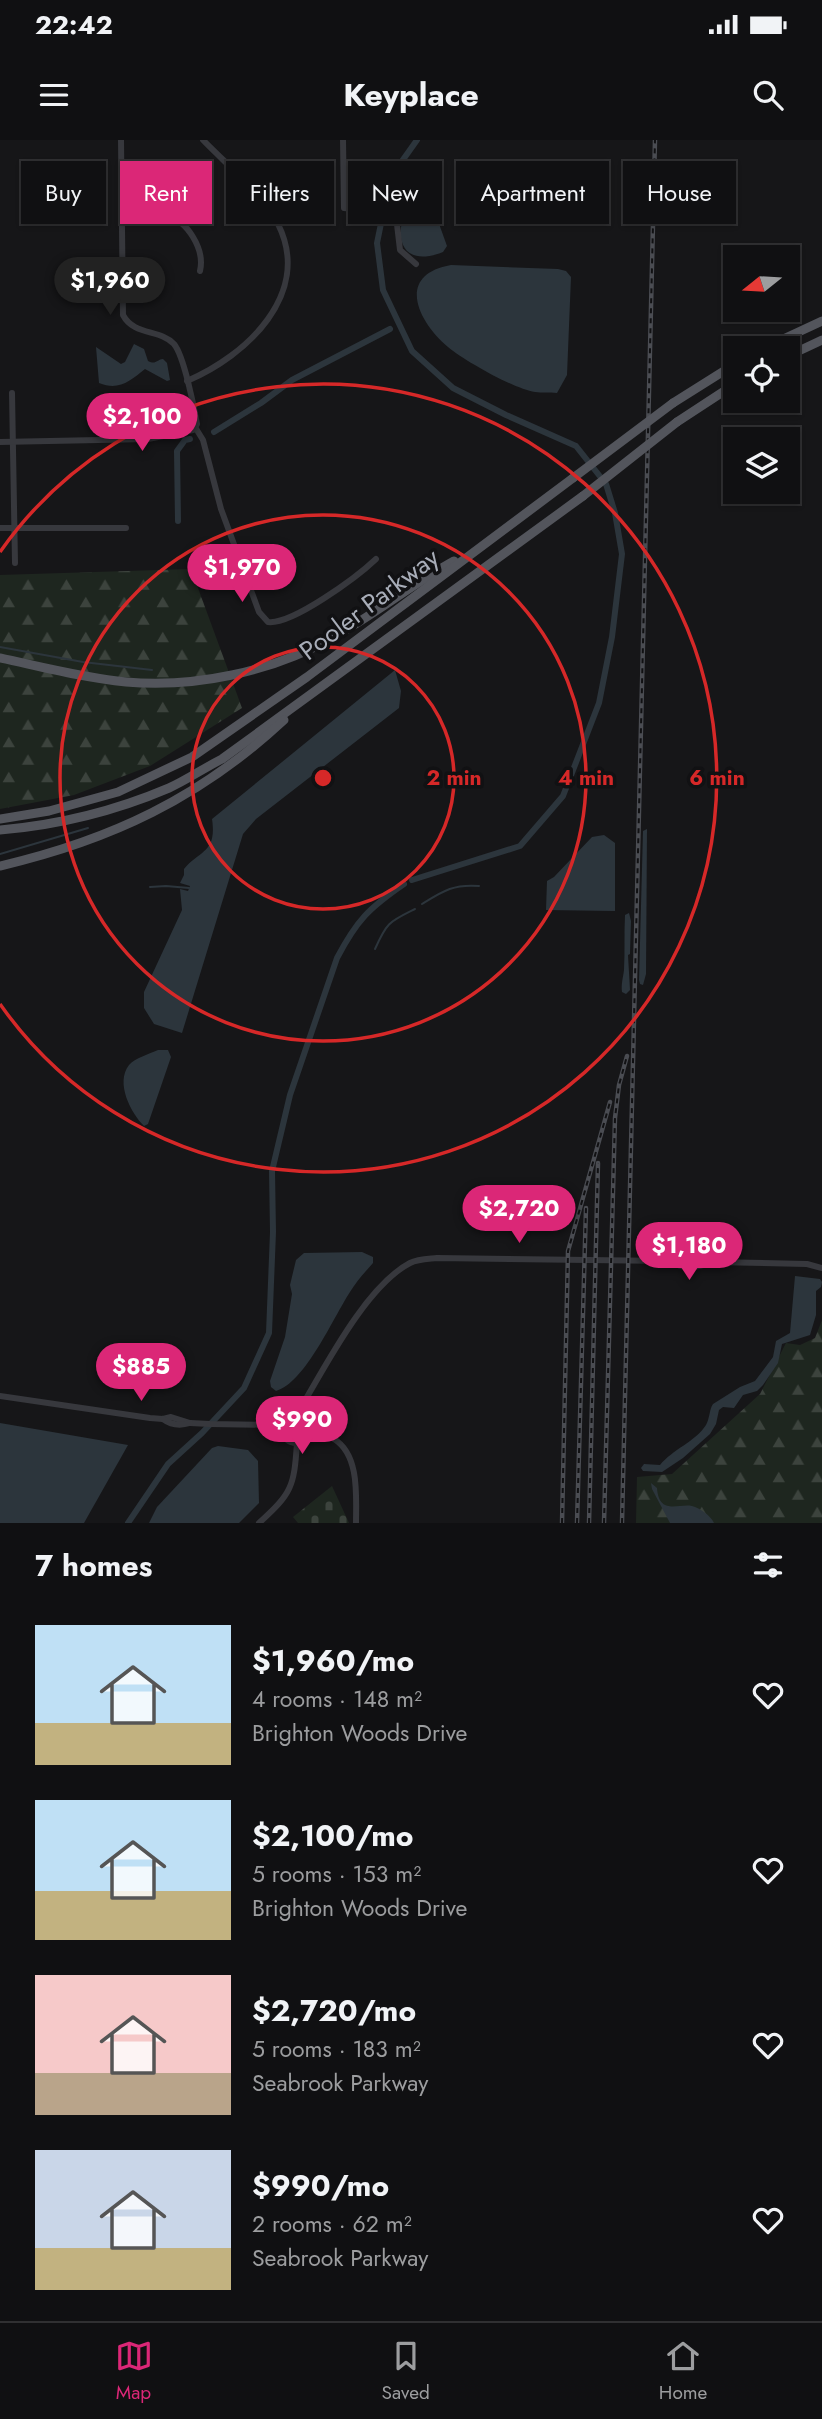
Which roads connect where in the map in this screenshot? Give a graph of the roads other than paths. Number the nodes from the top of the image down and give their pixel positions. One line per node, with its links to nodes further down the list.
1 (121, 140): 4 (street)
2 (203, 140): 14 (street)
3 (343, 140): 7 (street)
4 (121, 161)
5 (121, 224): 14 (street)
6 (180, 224): 8 (street)
7 (416, 264)
8 (200, 271)
9 (822, 321): 10 (main road)
10 (790, 336)
11 (822, 340): 12 (main road)
12 (800, 350)
13 (723, 372): 23 (main road, Pooler Parkway, bridge)
14 (187, 381): 17 (street)
15 (723, 392): 27 (main road, Pooler Parkway, bridge)
16 (12, 393): 19 (street)
17 (195, 427): 19 (street); 24 (street)
18 (0, 442): 19 (street)
19 (13, 442): 21 (street)
20 (0, 528): 21 (street)
21 (15, 528): 22 (street); 25 (street)
22 (126, 528)
23 (489, 541): 26 (main road); 28 (main road, Pooler Parkway)
24 (376, 559)
25 (15, 563)
26 (0, 658)
27 (318, 688): 29 (main road, Pooler Parkway); 30 (main road)
28 (0, 819)
29 (0, 830)
30 (0, 866)
31 (668, 1261): 32 (street); 32 (street); 35 (street)
32 (712, 1262): 33 (street)
33 (822, 1268)
34 (0, 1396): 36 (street)
35 (300, 1409): 36 (street); 37 (street)
36 (281, 1425): 38 (street)
37 (313, 1430): 38 (street); 40 (street)
38 (297, 1443): 39 (street)
39 (259, 1523)
40 (356, 1523)

